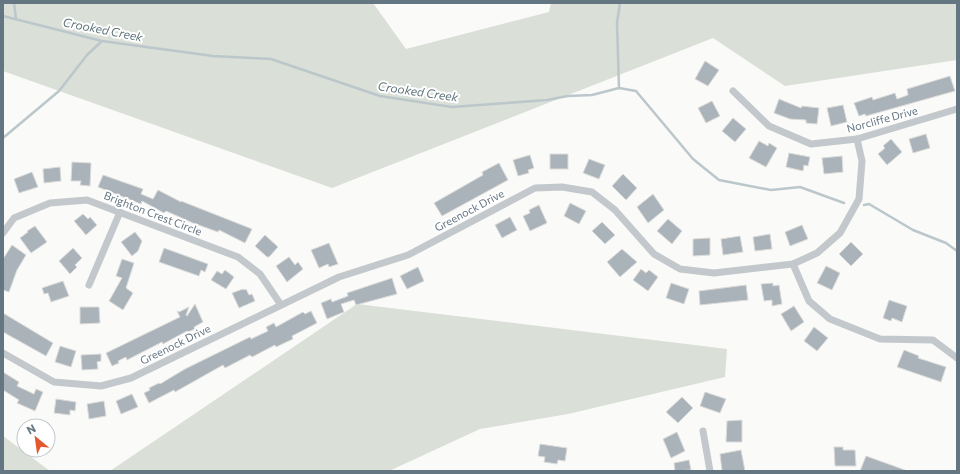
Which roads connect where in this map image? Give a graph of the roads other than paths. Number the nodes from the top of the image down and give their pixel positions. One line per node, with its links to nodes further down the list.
1 (733, 91): 3 (street, Norcliffe Drive)
2 (957, 109): 3 (street, Norcliffe Drive)
3 (857, 139): 6 (street, Greenock Drive)
4 (120, 212): 5 (street, Brighton Crest Circle); 7 (street); 8 (street, Brighton Crest Circle)
5 (3, 234)
6 (792, 264): 8 (street, Greenock Drive); 10 (street)
7 (89, 285)
8 (281, 305): 9 (street, Greenock Drive)
9 (3, 353)
10 (957, 358)
11 (703, 431): 12 (street)
12 (710, 471)

